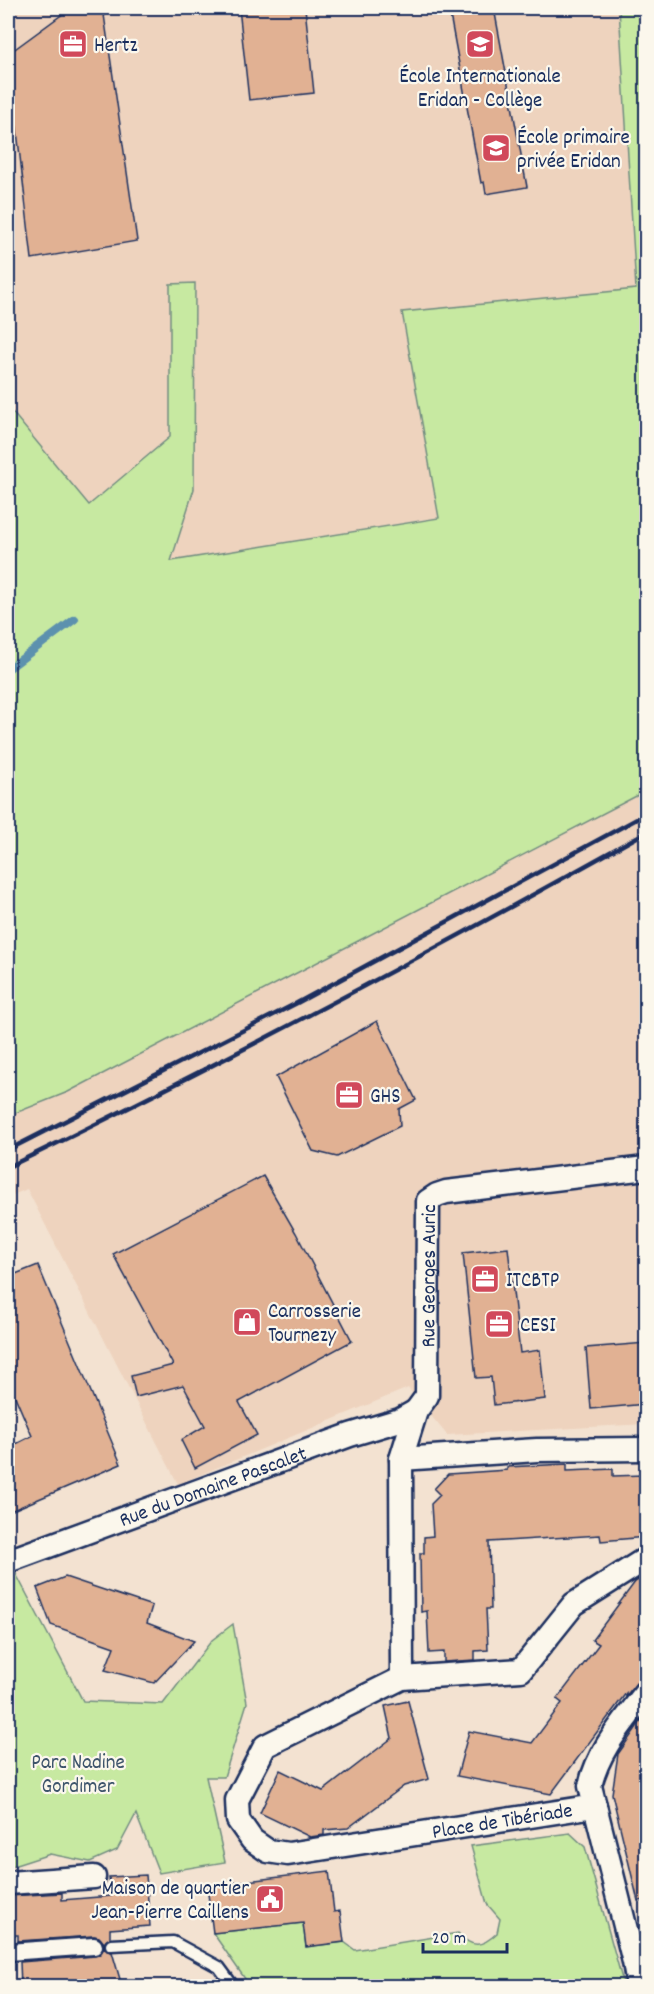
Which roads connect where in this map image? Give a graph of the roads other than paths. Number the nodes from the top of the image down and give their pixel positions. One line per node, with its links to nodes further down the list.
1 (646, 1168): 2 (street, Rue Georges Auric)
2 (416, 1411): 4 (street, Rue Georges Auric); 5 (street, Rue du Domaine Pascalet)
3 (646, 1449): 4 (street)
4 (401, 1459): 7 (street, Rue Georges Auric)
5 (8, 1561)
6 (646, 1562): 7 (street)
7 (402, 1678): 9 (street, Place de Tibériade)
8 (646, 1692): 9 (street)
9 (595, 1806): 15 (street, Place de Tibériade)
10 (94, 1877): 11 (street)
11 (8, 1883)
12 (111, 1945): 16 (lane)
13 (94, 1946): 14 (street)
14 (8, 1952)
15 (640, 1964): 17 (street, Place de Tibériade)
16 (233, 1986)
17 (638, 1986)

